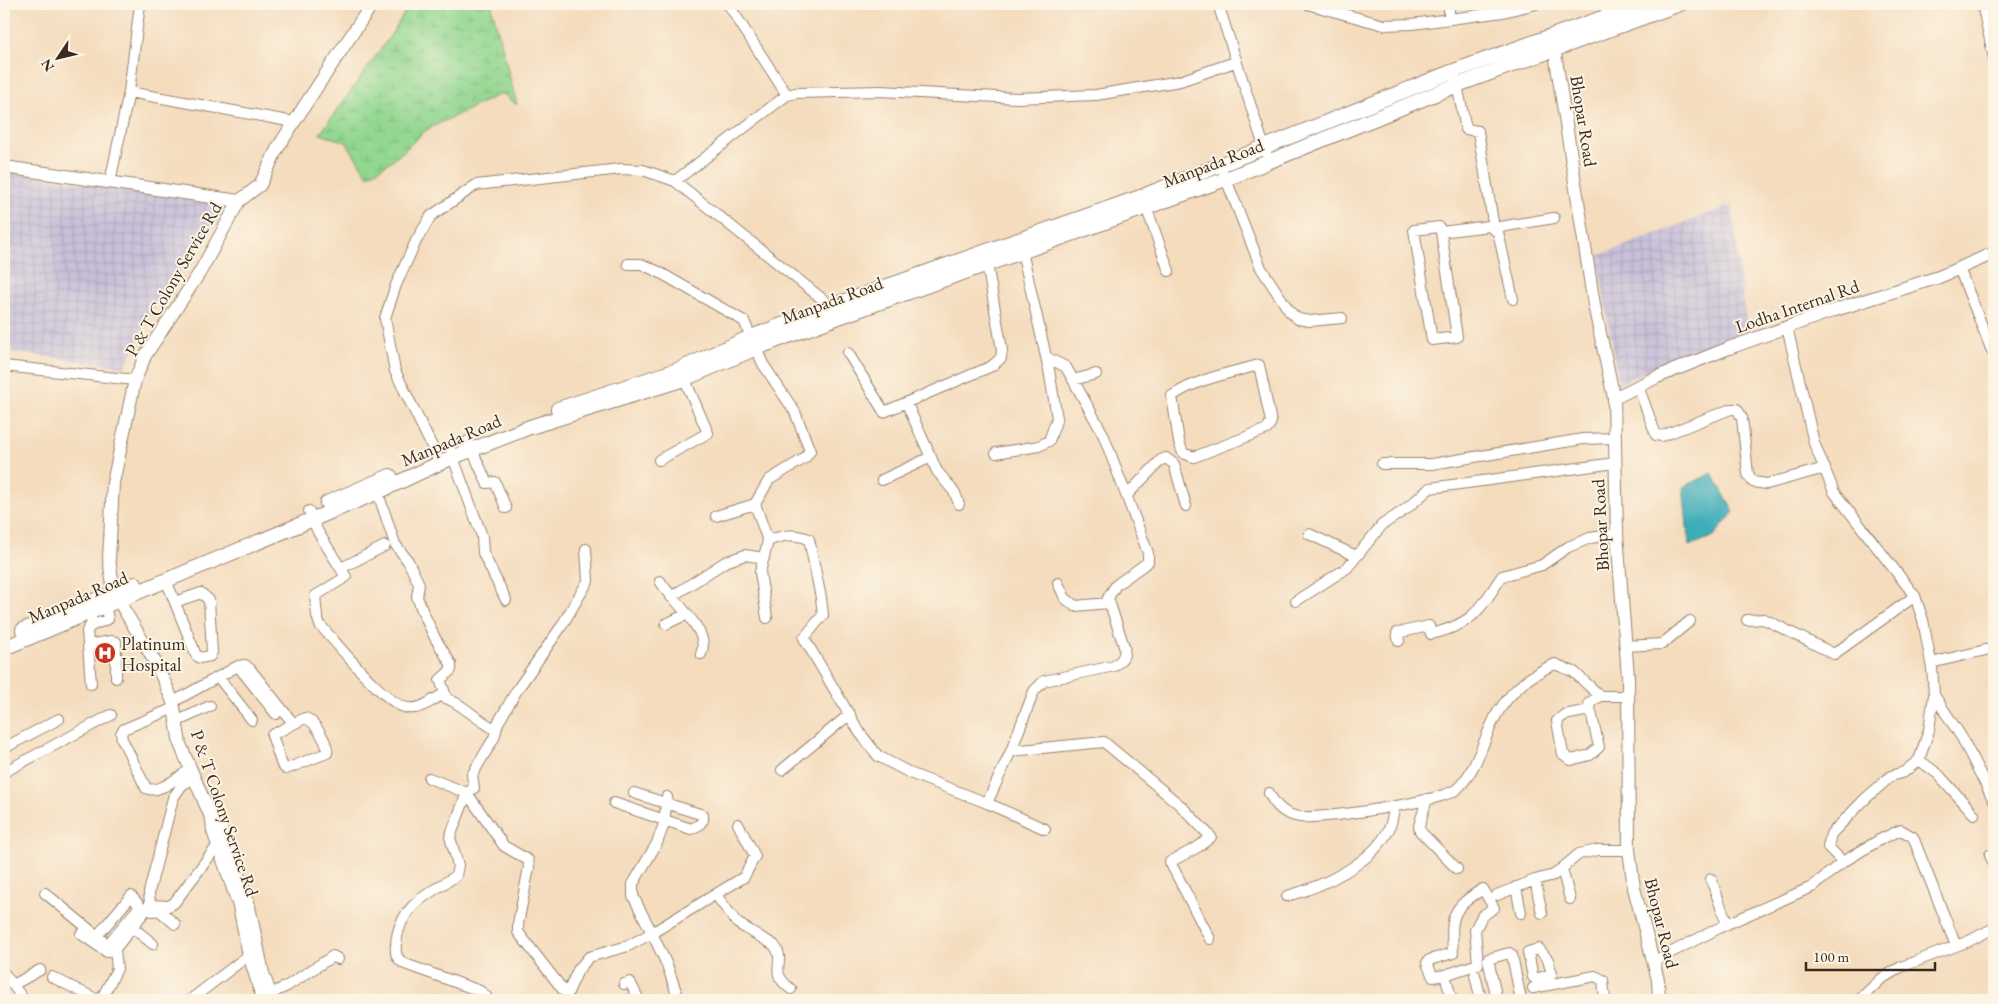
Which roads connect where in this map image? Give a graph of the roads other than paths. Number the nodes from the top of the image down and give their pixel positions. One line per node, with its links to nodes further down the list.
1 (140, 4): 19 (street)
2 (372, 4): 21 (street)
3 (728, 4): 20 (street)
4 (1218, 4): 16 (street)
5 (1308, 4): 11 (street)
6 (1449, 4): 12 (street)
7 (1536, 4): 12 (street)
8 (1641, 4): 13 (main road, Manpada Road)
9 (1680, 4): 14 (main road, Manpada Road)
10 (1982, 4): 15 (street)
11 (1338, 7): 12 (street)
12 (1449, 18)
13 (1552, 36): 14 (street, Bhopar Road); 17 (main road, Manpada Road)
14 (1555, 50): 18 (main road, Manpada Road); 55 (street, Bhopar Road)
15 (1994, 58)
16 (1235, 62): 20 (street); 22 (street)
17 (1453, 71): 18 (street); 22 (main road, Manpada Road)
18 (1457, 85): 23 (main road, Manpada Road); 32 (street)
19 (129, 92): 21 (street); 28 (street)
20 (787, 96): 27 (street)
21 (294, 122): 29 (street)
22 (1264, 149): 23 (street); 24 (main road, Manpada Road)
23 (1270, 162): 26 (main road, Manpada Road)
24 (1221, 166): 26 (street); 30 (main road, Manpada Road)
25 (4, 167): 28 (street)
26 (1226, 179): 30 (main road, Manpada Road); 42 (street)
27 (675, 181): 41 (street); 60 (street)
28 (110, 182): 29 (street)
29 (239, 201): 52 (street, P & T Colony Service Rd)
30 (1145, 202): 34 (main road, Manpada Road); 39 (street)
31 (1554, 218): 32 (street)
32 (1494, 228): 33 (street); 40 (street)
33 (1441, 232): 33 (street)
34 (1021, 245): 36 (main road, Manpada Road); 47 (street)
35 (1994, 253): 38 (street, Lodha Internal Rd)
36 (986, 257): 41 (main road, Manpada Road); 56 (street)
37 (628, 264): 44 (street)
38 (1959, 268): 43 (street, Lodha Internal Rd); 45 (street)
39 (1169, 271)
40 (1512, 299)
41 (833, 312): 44 (main road, Manpada Road)
42 (1342, 318)
43 (1787, 327): 54 (street, Lodha Internal Rd); 65 (street)
44 (753, 343): 49 (main road, Manpada Road); 69 (street)
45 (1992, 351)
46 (848, 352): 56 (street)
47 (1046, 356): 53 (street); 59 (street)
48 (4, 366): 52 (street)
49 (682, 374): 58 (main road, Manpada Road); 62 (street)
50 (1096, 374): 53 (street)
51 (1212, 378): 51 (street)
52 (135, 380): 89 (street, P & T Colony Service Rd)
53 (1073, 380): 68 (street)
54 (1638, 386): 55 (street, Lodha Internal Rd); 65 (street)
55 (1614, 398): 57 (street, Bhopar Road)
56 (907, 404): 61 (street)
57 (1615, 438): 63 (street, Bhopar Road); 64 (street)
58 (470, 446): 60 (main road, Manpada Road); 72 (street)
59 (996, 453)
60 (445, 456): 67 (main road, Manpada Road); 90 (street)
61 (931, 457): 66 (street); 70 (street)
62 (659, 460)
63 (1615, 463): 76 (street, Bhopar Road); 80 (street)
64 (1382, 464)
65 (1825, 468): 87 (street)
66 (882, 480)
67 (377, 488): 73 (main road, Manpada Road); 114 (street)
68 (1127, 495): 71 (street); 93 (street)
69 (755, 504): 74 (street); 77 (street)
70 (959, 504)
71 (1186, 506)
72 (506, 508)
73 (311, 515): 82 (street); 83 (main road, Manpada Road)
74 (716, 516)
75 (1309, 534): 80 (street)
76 (1617, 534): 102 (street); 104 (street, Bhopar Road)
77 (768, 541): 81 (street); 121 (street)
78 (385, 546): 82 (street)
79 (586, 548): 127 (street)
80 (1356, 556): 91 (street)
81 (764, 558): 88 (street); 95 (street)
82 (341, 568): 114 (street)
83 (182, 569): 84 (main road, Manpada Road); 89 (main road, Manpada Road)
84 (166, 580): 89 (main road, Manpada Road); 92 (street)
85 (660, 581): 88 (street)
86 (1058, 583): 93 (street)
87 (1915, 596): 97 (street); 108 (street)
88 (671, 597): 94 (street)
89 (110, 599): 96 (main road, Manpada Road); 100 (main road, Manpada Road); 117 (street, P & T Colony Service Rd)
90 (506, 600)
91 (1296, 601)
92 (175, 602): 92 (street)
93 (1109, 604): 129 (street)
94 (687, 614): 99 (street); 107 (street)
95 (767, 618)
96 (90, 620): 100 (main road, Manpada Road); 103 (street)
97 (1747, 620)
98 (1690, 621): 104 (street)
99 (666, 624)
100 (49, 625): 101 (main road, Manpada Road); 105 (main road, Manpada Road)
101 (4, 639)
102 (1399, 641)
103 (88, 645): 111 (street); 112 (street)
104 (1625, 646): 116 (street, Bhopar Road)
105 (4, 648)
106 (1994, 648): 108 (street)
107 (701, 654)
108 (1931, 663): 113 (street)
109 (238, 666): 110 (street); 120 (street); 126 (street)
110 (218, 677): 117 (street); 124 (street)
111 (116, 678)
112 (91, 684)
113 (1934, 695): 130 (street); 140 (street)
114 (440, 696): 127 (street)
115 (1600, 696): 116 (street); 119 (street); 138 (street)
116 (1628, 696): 150 (street, Bhopar Road)
117 (173, 705): 125 (street, P & T Colony Service Rd); 133 (street)
118 (210, 706): 125 (street)
119 (1590, 710): 119 (street)
120 (276, 714)
121 (850, 714): 131 (street); 142 (street)
122 (111, 715): 132 (street)
123 (59, 719): 128 (street)
124 (252, 720)
125 (176, 722): 133 (street, P & T Colony Service Rd)
126 (293, 723): 126 (street)
127 (495, 729): 137 (street)
128 (4, 748)
129 (1011, 751): 142 (street); 171 (street)
130 (1919, 760): 144 (street); 151 (street)
131 (782, 770)
132 (4, 772)
133 (192, 774): 145 (street, P & T Colony Service Rd); 162 (street)
134 (429, 778): 137 (street)
135 (634, 793): 139 (street)
136 (1268, 793): 143 (street)
137 (467, 794): 188 (street); 193 (street)
138 (1427, 799): 143 (street); 152 (street)
139 (666, 800): 146 (street); 146 (street)
140 (1994, 801)
141 (614, 803): 146 (street)
142 (987, 803): 148 (street)
143 (1395, 806): 160 (street)
144 (1974, 814)
145 (212, 820): 149 (street, P & T Colony Service Rd); 175 (street)
146 (664, 820): 169 (street)
147 (738, 824): 159 (street)
148 (1045, 829)
149 (218, 845): 162 (street); 175 (street, P & T Colony Service Rd)
150 (1629, 850): 153 (street); 177 (street, Bhopar Road)
151 (1843, 862): 166 (street); 174 (street)
152 (1458, 869)
153 (1562, 869): 155 (street); 161 (street)
154 (1711, 879): 166 (street)
155 (1535, 880): 156 (street); 164 (street)
156 (1516, 887): 158 (street); 163 (street)
157 (45, 893): 172 (street)
158 (1497, 894)
159 (716, 895): 169 (street); 186 (street)
160 (1287, 896)
161 (1570, 899)
162 (150, 905): 168 (street)
163 (1521, 913)
164 (1542, 913)
165 (175, 924): 168 (street)
166 (1727, 924): 177 (street)
167 (1994, 928): 174 (street)
168 (134, 929): 172 (street); 173 (street)
169 (652, 933): 188 (street); 195 (street)
170 (81, 934): 172 (street)
171 (1210, 939)
172 (105, 942): 191 (street)
173 (153, 944)
174 (1956, 946): 202 (street)
175 (254, 954): 187 (street); 189 (street, P & T Colony Service Rd)
176 (338, 959): 189 (street)
177 (1654, 960): 201 (street, Bhopar Road)
178 (40, 970): 184 (street)
179 (4, 973): 184 (street)
180 (1445, 975): 180 (street); 196 (street)
181 (1474, 975): 197 (street)
182 (52, 977): 191 (street)
183 (624, 984): 194 (street)
184 (13, 985): 190 (street)
185 (1533, 988): 200 (street)
186 (792, 989)
187 (203, 996): 192 (street)
188 (566, 997)
189 (267, 998)
190 (24, 1000)
191 (100, 1000)
192 (190, 1000)
193 (486, 1000)
194 (639, 1000)
195 (679, 1000)
196 (1452, 1000)
197 (1481, 1000)
198 (1497, 1000): 199 (street)
199 (1522, 1000)
200 (1605, 1000)
201 (1658, 1000)
202 (1859, 1000)

